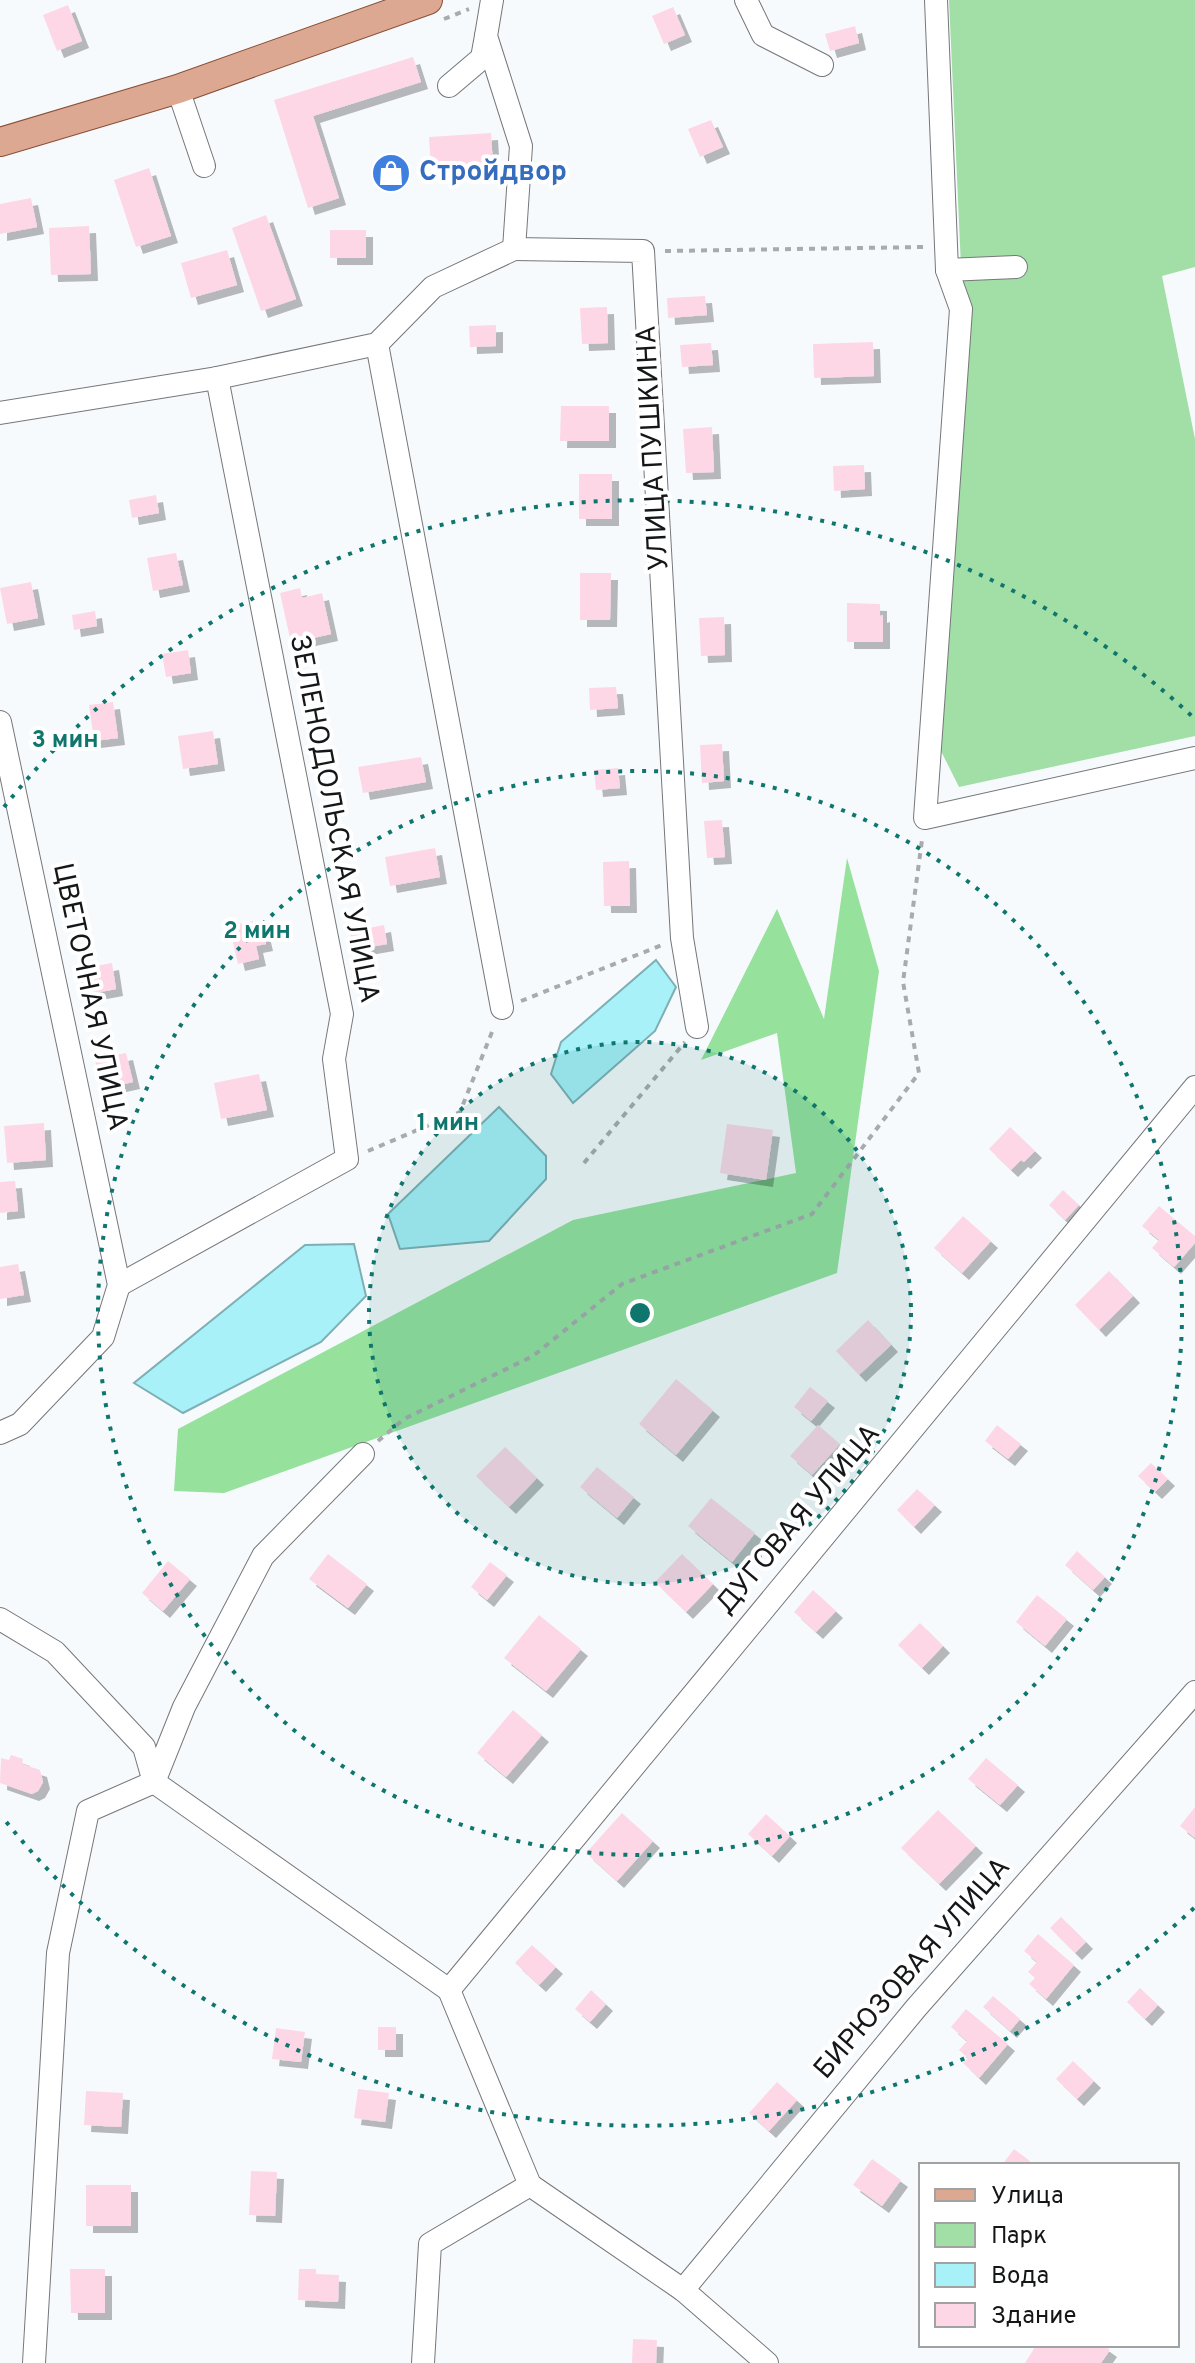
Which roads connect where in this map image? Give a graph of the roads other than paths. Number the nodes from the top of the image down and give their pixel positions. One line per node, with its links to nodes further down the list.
1 (428, 0): 8 (main road)
2 (492, 0): 5 (street)
3 (746, 0): 6 (street)
4 (936, 0): 13 (street)
5 (486, 36): 7 (street); 11 (street)
6 (822, 65)
7 (449, 86)
8 (178, 89): 9 (main road); 10 (street)
9 (0, 142)
10 (204, 166)
11 (514, 249): 14 (street); 20 (street, УЛИЦА ПУШКИНА)
12 (1016, 267): 13 (street)
13 (947, 270): 18 (street)
14 (377, 344): 15 (street); 19 (street)
15 (217, 378): 16 (street); 22 (street, ЗЕЛЕНОДОЛЬСКАЯ УЛИЦА)
16 (0, 413)
17 (0, 722): 22 (street, ЦВЕТОЧНАЯ УЛИЦА)
18 (1195, 758)
19 (502, 1008)
20 (697, 1027)
21 (1195, 1087): 28 (street, ДУГОВАЯ УЛИЦА)
22 (119, 1285): 23 (street)
23 (0, 1433)
24 (363, 1454): 27 (street)
25 (0, 1619): 27 (street)
26 (1195, 1692): 30 (street, БИРЮЗОВАЯ УЛИЦА)
27 (154, 1782): 28 (street); 31 (street)
28 (449, 1990): 29 (street)
29 (530, 2185): 30 (street); 32 (street)
30 (683, 2290): 33 (street)
31 (34, 2363)
32 (423, 2363)
33 (767, 2363)

